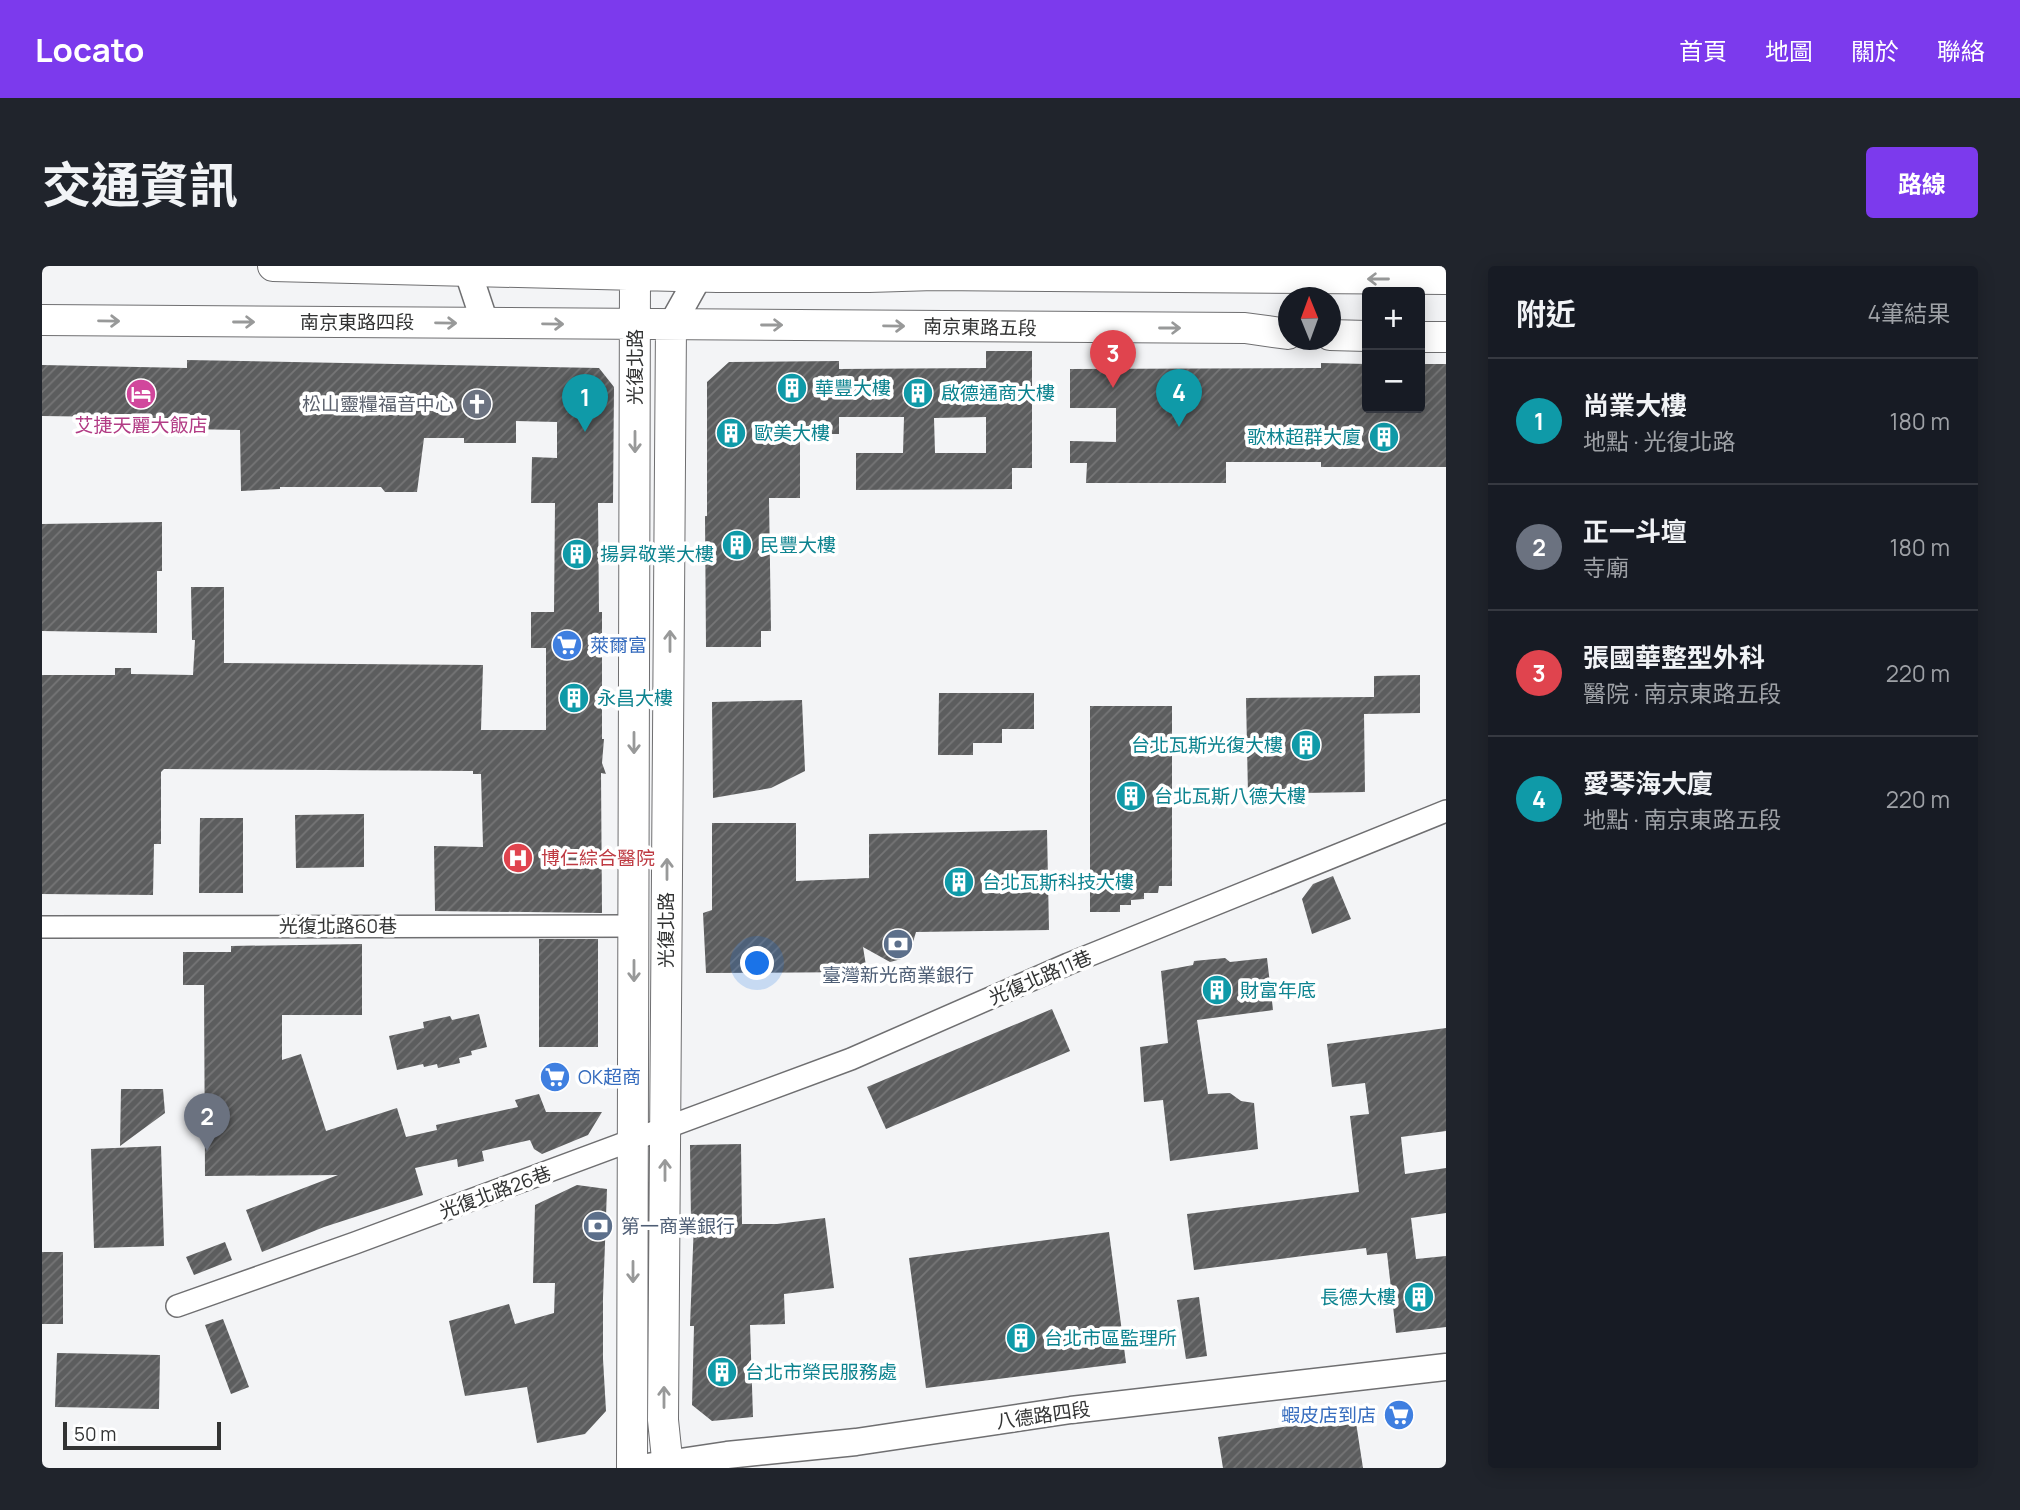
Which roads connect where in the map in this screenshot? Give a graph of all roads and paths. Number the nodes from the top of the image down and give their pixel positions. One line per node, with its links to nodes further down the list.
1 (273, 266): 2 (main road)
2 (467, 269): 5 (main road); 8 (street)
3 (699, 271): 4 (main road); 5 (main road); 10 (street, 光復北路)
4 (1063, 271): 6 (main road, one-way to 4)
5 (635, 275): 9 (main road, 光復北路)
6 (1446, 279)
7 (42, 320): 8 (main road, 南京東路四段, one-way to 8)
8 (485, 323): 9 (main road, 南京東路四段, one-way to 9)
9 (635, 325): 10 (main road, 南京東路四段); 17 (main road, 光復北路, one-way to 17)
10 (671, 326): 11 (main road, 南京東路五段, one-way to 11); 19 (main road, 光復北路, one-way to 10)
11 (1278, 332)
12 (1341, 336): 13 (main road)
13 (1362, 337)
14 (1425, 337): 15 (main road)
15 (1446, 337)
16 (1446, 811): 19 (street, 光復北路11巷)
17 (634, 926): 18 (street, 光復北路60巷); 20 (main road, 光復北路, one-way to 20)
18 (42, 927)
19 (665, 1127): 20 (street, 光復北路11巷); 23 (main road, 光復北路, one-way to 19)
20 (634, 1139): 21 (street, 光復北路26巷); 24 (main road, 光復北路, one-way to 24)
21 (177, 1306)
22 (1446, 1367): 23 (street, 八德路四段)
23 (659, 1467)
24 (632, 1468)

